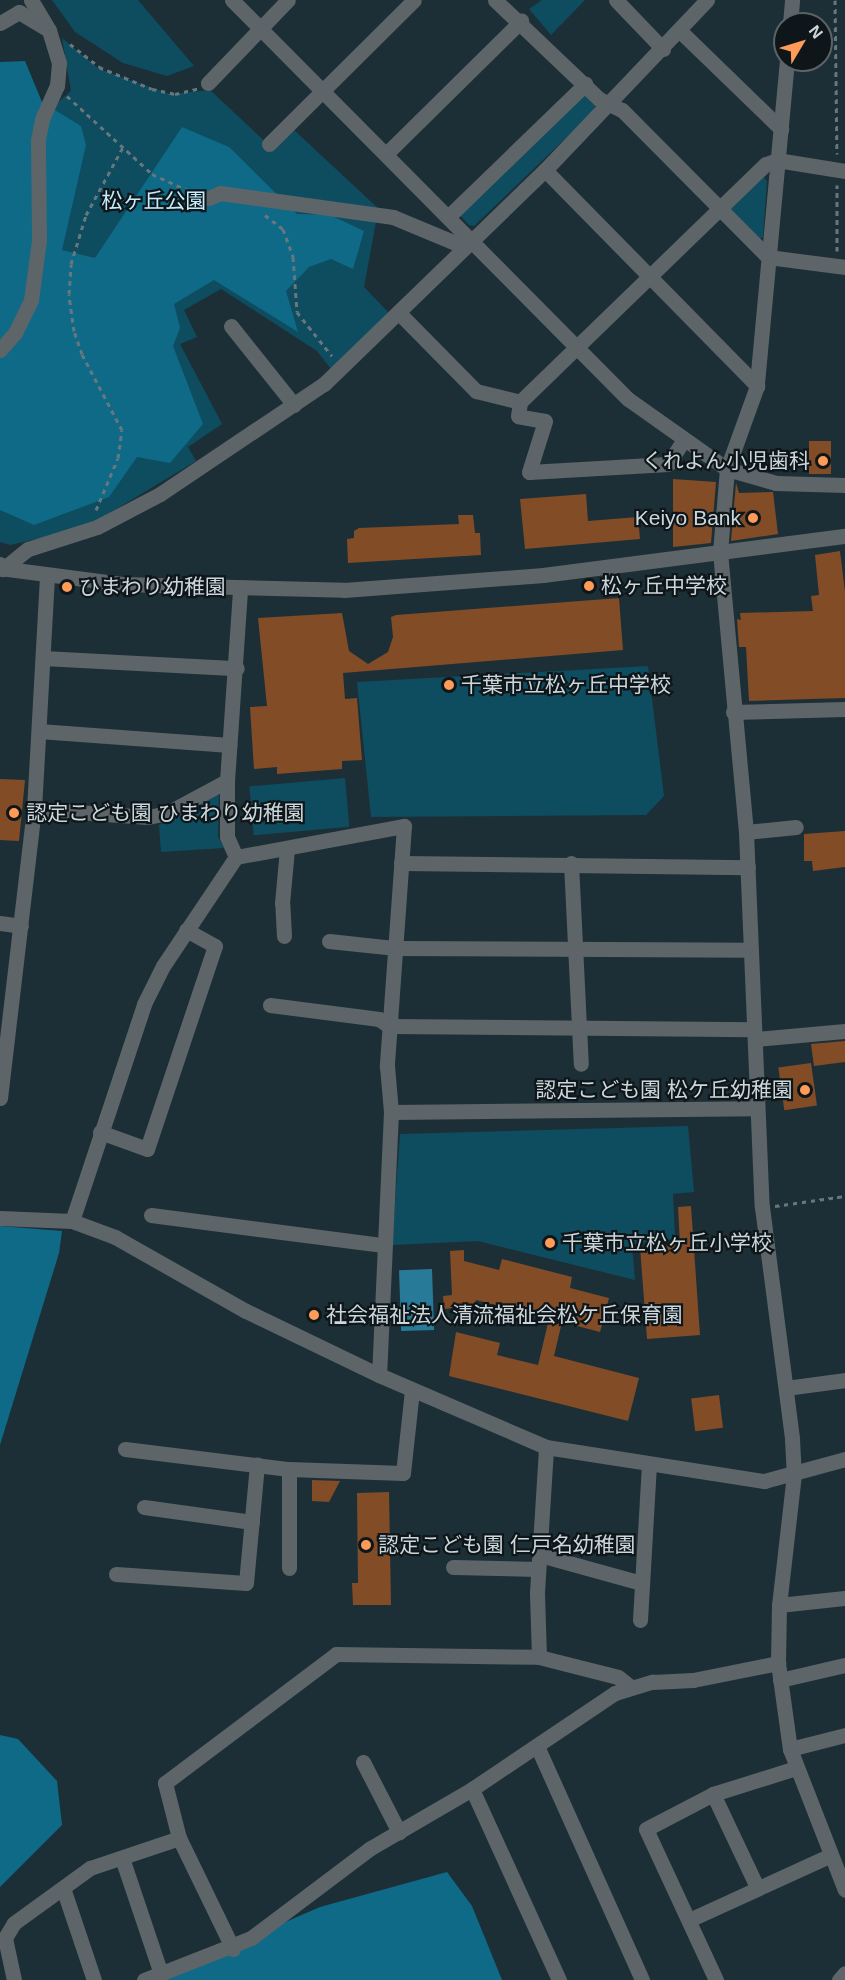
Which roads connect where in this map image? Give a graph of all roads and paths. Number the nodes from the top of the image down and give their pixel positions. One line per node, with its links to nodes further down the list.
1 (31, 0): 12 (street)
2 (232, 0): 11 (street)
3 (288, 0): 11 (street)
4 (414, 0): 18 (street)
5 (496, 0): 9 (street)
6 (616, 0): 14 (street)
7 (707, 0): 13 (street)
8 (835, 0): 25 (path)
9 (521, 21): 17 (street); 24 (street)
10 (0, 23): 12 (street)
11 (260, 27): 16 (street); 18 (street)
12 (49, 30): 16 (path); 19 (street)
13 (680, 31): 14 (street); 21 (street)
14 (663, 49): 20 (street)
15 (786, 72): 21 (street)
16 (208, 82)
17 (585, 84): 20 (street); 32 (street)
18 (323, 90): 22 (street); 24 (street)
19 (54, 93): 23 (path); 40 (street)
20 (609, 106): 27 (street); 30 (street)
21 (781, 129): 26 (street)
22 (269, 144)
23 (123, 147): 29 (path); 48 (path)
24 (386, 154): 32 (street)
25 (837, 156)
26 (777, 160): 28 (street); 30 (street); 34 (street)
27 (545, 170): 33 (street); 36 (street)
28 (841, 177): 35 (path)
29 (209, 198): 33 (street)
30 (721, 210): 34 (street); 36 (street)
31 (255, 211): 41 (path)
32 (449, 216): 33 (street)
33 (469, 243): 37 (street); 39 (street)
34 (768, 257): 35 (street); 42 (street)
35 (841, 264)
36 (651, 278): 39 (street); 42 (street)
37 (399, 313): 41 (street); 43 (street)
38 (231, 326): 44 (street)
39 (578, 349): 43 (street); 45 (street)
40 (0, 350)
41 (342, 368): 44 (street)
42 (757, 386): 46 (street)
43 (520, 402): 45 (street)
44 (294, 405): 48 (street)
45 (683, 441): 46 (street)
46 (726, 469): 47 (street); 50 (street)
47 (845, 485)
48 (92, 529): 51 (street)
49 (845, 536): 50 (street)
50 (720, 552): 53 (street); 57 (street)
51 (1, 567): 52 (street)
52 (47, 576): 53 (street); 54 (street)
53 (240, 589): 55 (street)
54 (43, 658): 55 (street); 58 (street)
55 (237, 668): 59 (street)
56 (845, 709): 57 (street)
57 (733, 712): 63 (street)
58 (39, 731): 59 (street); 61 (street)
59 (229, 745): 60 (street)
60 (227, 780): 61 (street); 65 (street)
61 (34, 809): 70 (street)
62 (796, 827): 63 (street)
63 (746, 832): 68 (street)
64 (287, 849): 65 (street); 66 (street); 72 (street)
65 (236, 856): 71 (street)
66 (401, 863): 67 (street); 74 (street)
67 (571, 863): 68 (street); 75 (street)
68 (748, 867): 76 (street)
69 (0, 923): 70 (street)
70 (21, 926): 82 (street)
71 (186, 930): 87 (street); 87 (street)
72 (284, 936)
73 (329, 941): 74 (street)
74 (394, 948): 75 (street); 78 (street)
75 (574, 949): 76 (street); 79 (street)
76 (751, 950): 81 (street)
77 (270, 1005): 78 (street)
78 (389, 1026): 79 (street); 86 (street)
79 (579, 1029): 81 (street); 83 (street)
80 (845, 1031): 81 (street)
81 (754, 1034): 85 (street)
82 (2, 1056): 84 (street)
83 (581, 1064)
84 (0, 1098)
85 (757, 1108): 86 (street); 89 (street)
86 (391, 1112): 93 (street)
87 (100, 1132): 92 (street)
88 (845, 1196): 89 (path)
89 (762, 1208): 96 (street)
90 (151, 1215): 93 (street)
91 (0, 1218): 92 (street)
92 (72, 1221): 94 (street)
93 (383, 1245): 94 (street)
94 (379, 1375): 97 (street)
95 (845, 1380): 96 (street)
96 (786, 1388): 104 (street)
97 (412, 1390): 98 (street); 103 (street)
98 (546, 1447): 102 (street); 107 (street)
99 (125, 1449): 101 (street)
100 (845, 1460): 104 (street)
101 (257, 1465): 103 (street); 106 (street)
102 (649, 1466): 104 (street); 111 (street)
103 (290, 1469): 108 (street)
104 (794, 1474): 113 (street)
105 (144, 1507): 106 (street)
106 (252, 1522): 110 (street)
107 (539, 1562): 109 (street); 111 (street); 115 (street)
108 (290, 1568)
109 (453, 1568)
110 (116, 1574)
111 (642, 1583): 114 (street)
112 (845, 1598): 113 (street)
113 (779, 1605): 116 (street)
114 (639, 1620)
115 (539, 1657): 119 (street); 128 (street)
116 (778, 1664): 118 (street); 119 (street)
117 (845, 1665): 118 (street)
118 (780, 1680): 122 (street)
119 (631, 1687): 121 (street)
120 (845, 1735): 122 (street)
121 (537, 1746): 125 (street); 142 (street)
122 (790, 1749): 124 (street)
123 (363, 1762): 127 (street)
124 (796, 1768): 126 (street); 129 (street)
125 (472, 1790): 127 (street); 141 (street)
126 (713, 1794): 131 (street); 134 (street)
127 (399, 1832): 135 (street)
128 (179, 1838): 130 (street); 135 (street)
129 (831, 1855): 131 (street); 133 (street)
130 (122, 1858): 132 (street); 137 (street)
131 (757, 1887): 134 (street)
132 (63, 1888): 138 (street); 139 (street)
133 (845, 1890)
134 (689, 1920): 143 (street)
135 (233, 1948): 137 (street)
136 (845, 1973): 144 (street)
137 (161, 1974): 140 (street)
138 (14, 1980)
139 (94, 1980)
140 (144, 1980)
141 (559, 1980)
142 (642, 1980)
143 (716, 1980)
144 (839, 1980)

